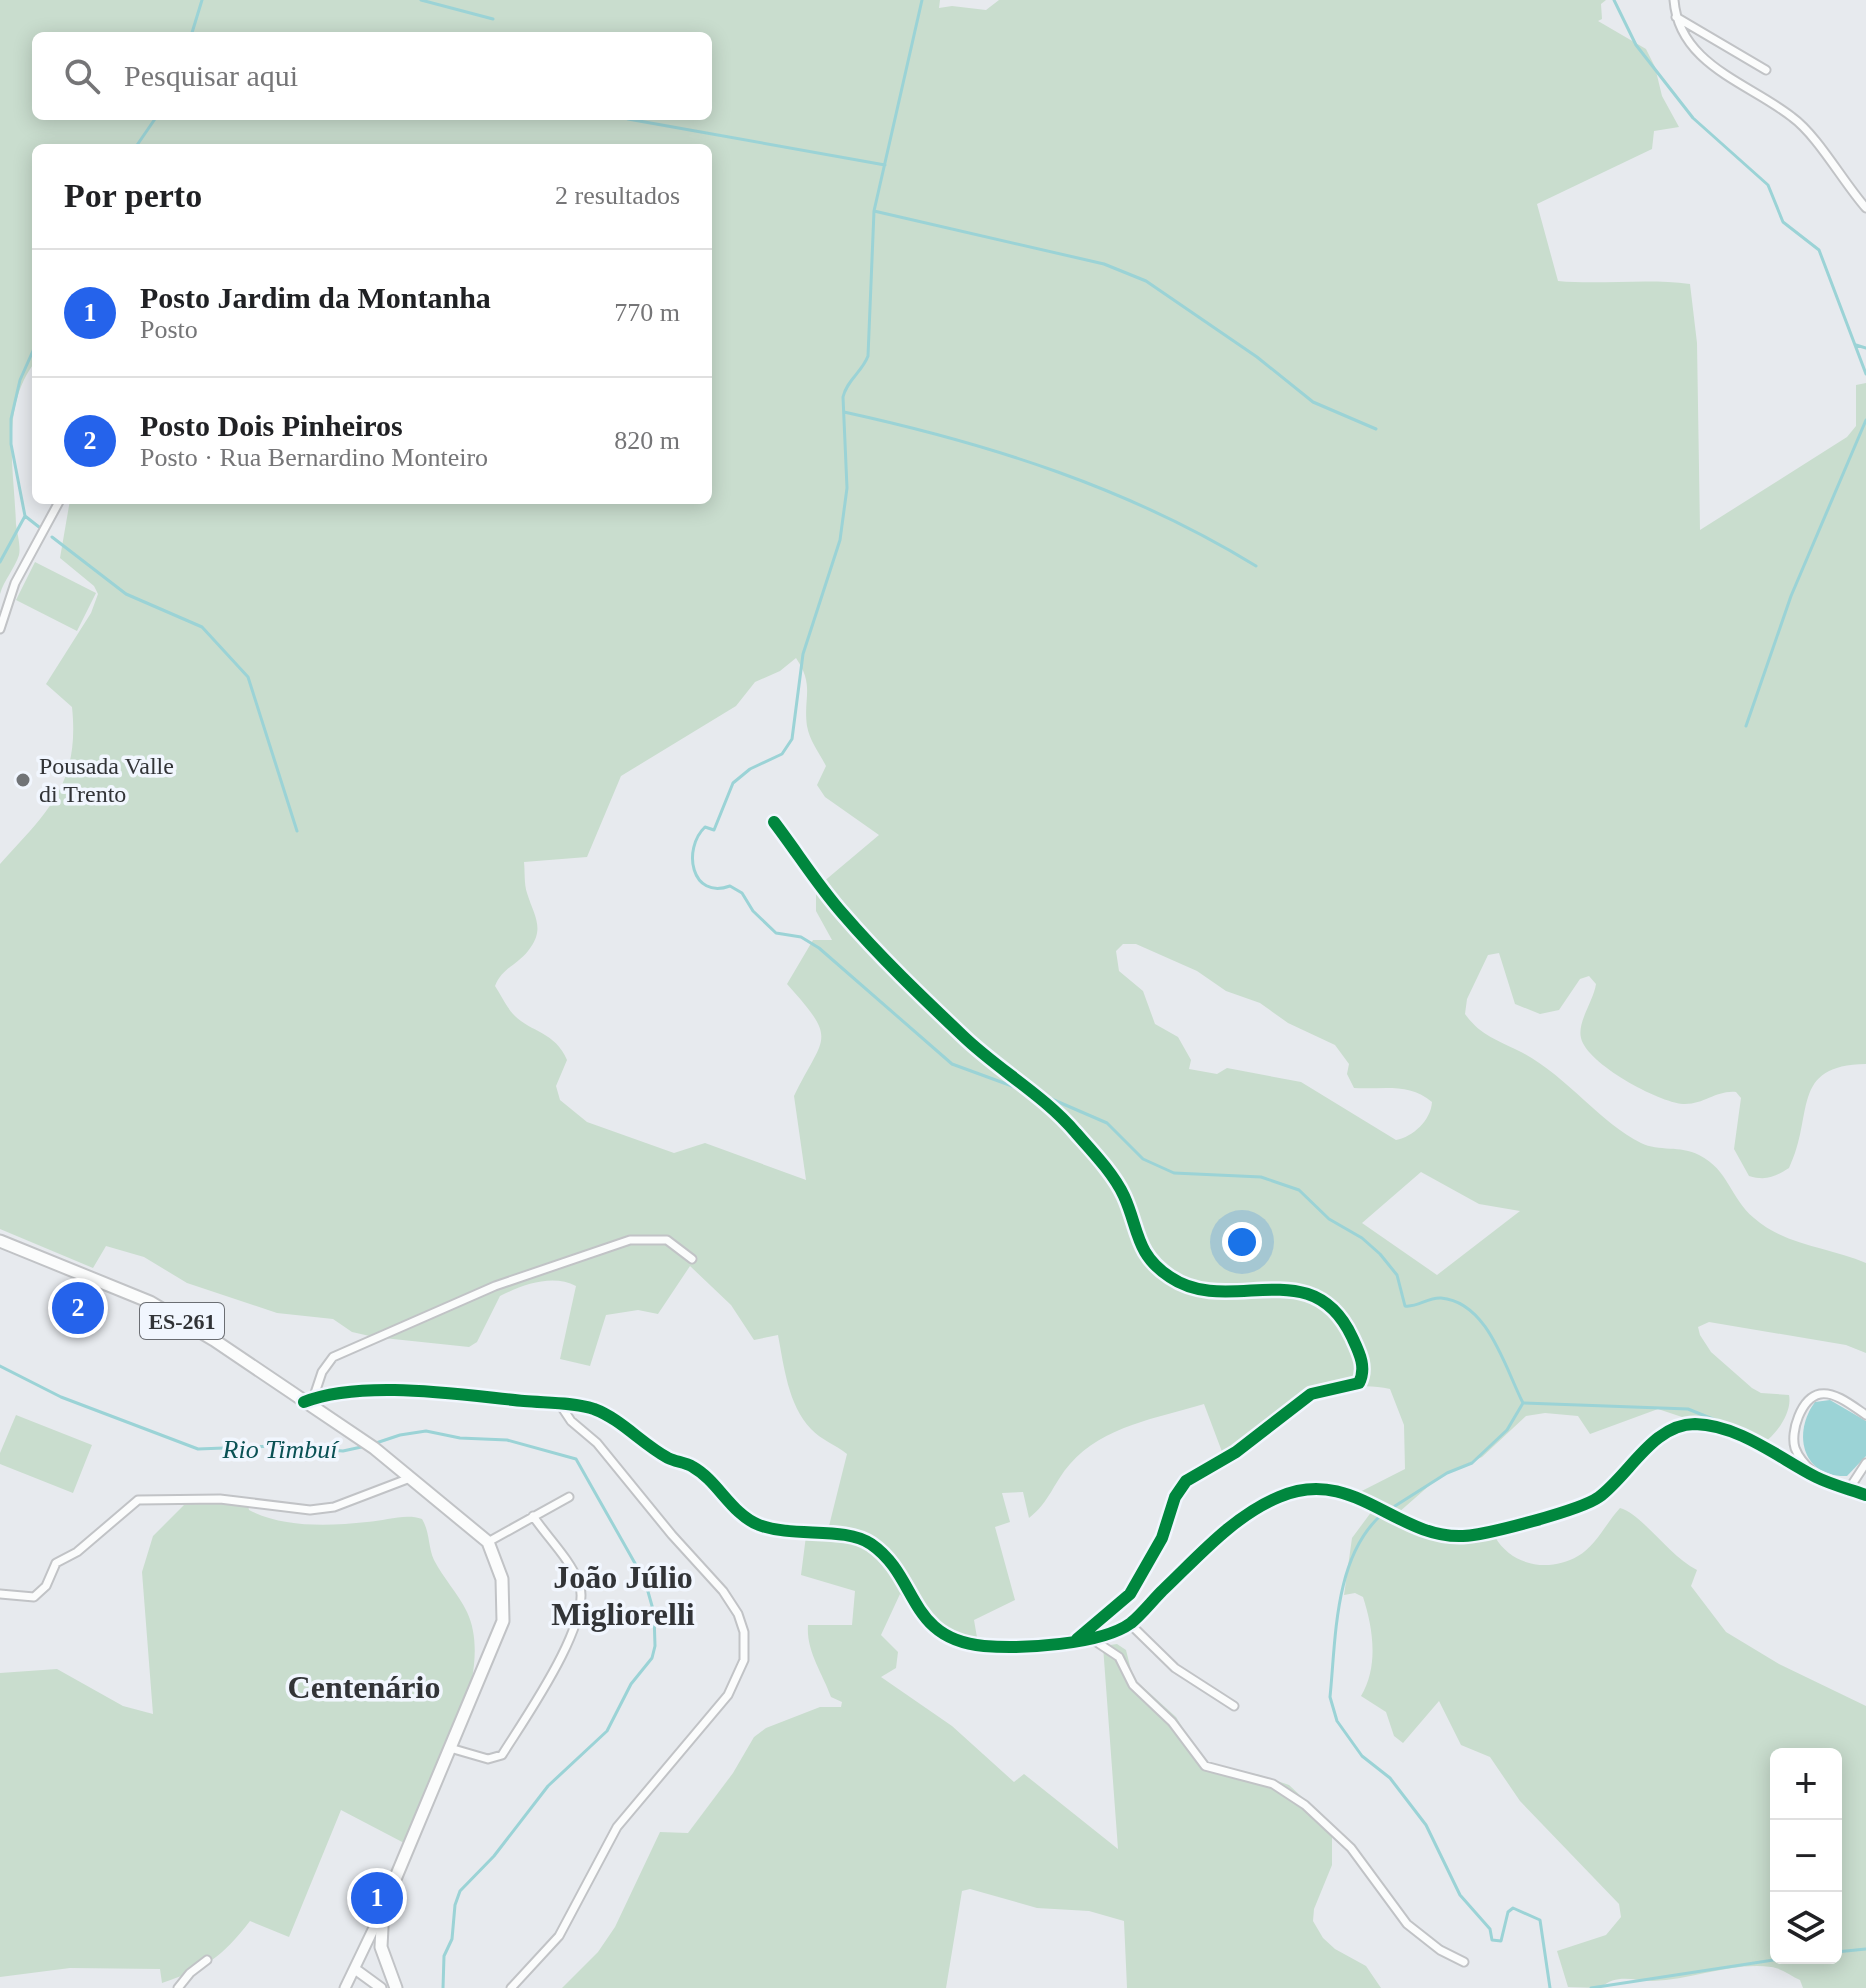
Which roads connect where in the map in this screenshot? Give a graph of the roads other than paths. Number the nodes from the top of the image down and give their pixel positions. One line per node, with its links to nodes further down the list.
1 (1674, 0): 2 (street)
2 (1676, 17): 3 (street); 4 (street)
3 (1766, 70)
4 (1866, 208)
5 (58, 504): 6 (street)
6 (0, 629)
7 (774, 822): 24 (street)
8 (0, 1241): 10 (main road, ES-261)
9 (692, 1259): 10 (street)
10 (308, 1400): 11 (street); 14 (main road, ES-261)
11 (559, 1403): 24 (street); 35 (street)
12 (1866, 1415): 15 (street)
13 (1866, 1463): 16 (street)
14 (410, 1478): 20 (main road, ES-261); 21 (street)
15 (1822, 1480): 16 (street); 22 (street)
16 (1849, 1489): 17 (street)
17 (1866, 1495)
18 (569, 1497): 19 (street)
19 (533, 1516): 20 (street); 26 (street)
20 (488, 1542): 26 (main road, ES-261)
21 (0, 1594)
22 (1130, 1624): 23 (street); 25 (street)
23 (1092, 1639): 24 (street); 29 (street)
24 (1074, 1641)
25 (1234, 1706)
26 (450, 1748): 27 (main road, ES-261)
27 (383, 1908): 30 (street); 34 (main road, ES-261)
28 (207, 1960): 31 (street)
29 (1464, 1962)
30 (355, 1969): 32 (street); 33 (street)
31 (178, 1988)
32 (345, 1988)
33 (381, 1988)
34 (396, 1988)
35 (511, 1988)

